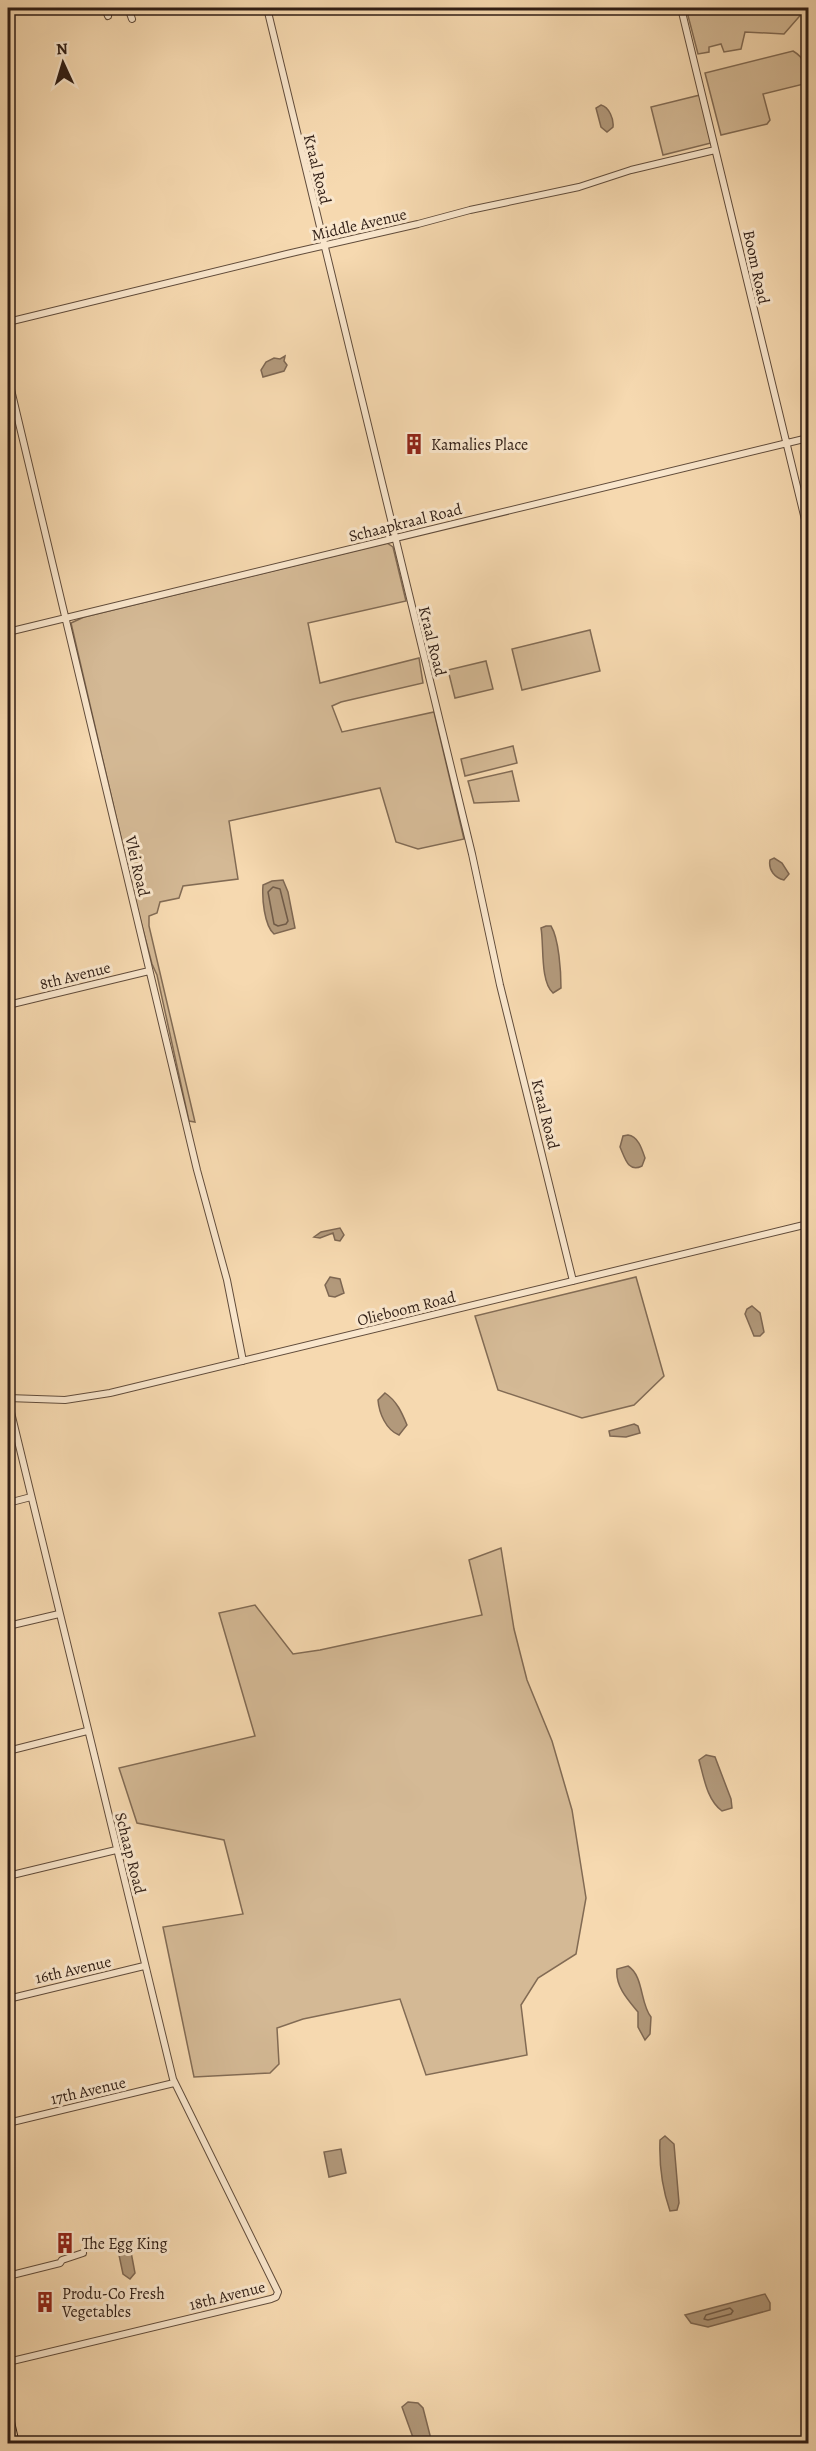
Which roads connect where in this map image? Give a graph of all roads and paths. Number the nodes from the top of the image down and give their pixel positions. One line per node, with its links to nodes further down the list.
1 (105, 8): 5 (street)
2 (128, 8): 6 (street)
3 (267, 8): 8 (street, Kraal Road)
4 (681, 8): 7 (street, Boom Road)
5 (108, 16)
6 (132, 19)
7 (716, 150): 8 (street, Middle Avenue); 12 (street, Boom Road)
8 (323, 246): 9 (street, Middle Avenue); 14 (street, Kraal Road)
9 (8, 322)
10 (8, 377): 15 (street, Vlei Road)
11 (808, 438): 12 (street, Schaapkraal Road)
12 (787, 443): 13 (street, Boom Road); 14 (street, Schaapkraal Road)
13 (808, 532)
14 (394, 538): 15 (street, Schaapkraal Road); 20 (street, Kraal Road)
15 (65, 618): 16 (street, Schaapkraal Road); 17 (street, Vlei Road)
16 (8, 632)
17 (149, 971): 18 (street, 8th Avenue); 21 (street, Vlei Road)
18 (8, 1005)
19 (808, 1224): 20 (street, Olieboom Road)
20 (573, 1281): 21 (street, Olieboom Road)
21 (243, 1361): 22 (street, Olieboom Road)
22 (8, 1399): 23 (street, Schaap Road)
23 (31, 1497): 24 (street); 25 (street, Schaap Road)
24 (8, 1503)
25 (59, 1614): 26 (street); 27 (street, Schaap Road)
26 (8, 1626)
27 (87, 1731): 28 (street); 29 (street, Schaap Road)
28 (8, 1751)
29 (116, 1850): 30 (street); 31 (street, Schaap Road)
30 (8, 1876)
31 (144, 1966): 32 (street, 16th Avenue); 33 (street, Schaap Road)
32 (8, 1999)
33 (174, 2084): 34 (street, 17th Avenue); 37 (street, Schaap Road)
34 (8, 2123)
35 (83, 2253): 36 (street)
36 (8, 2276)
37 (278, 2294): 38 (street, 18th Avenue)
38 (8, 2362)
39 (8, 2413): 40 (main road)
40 (15, 2444)

